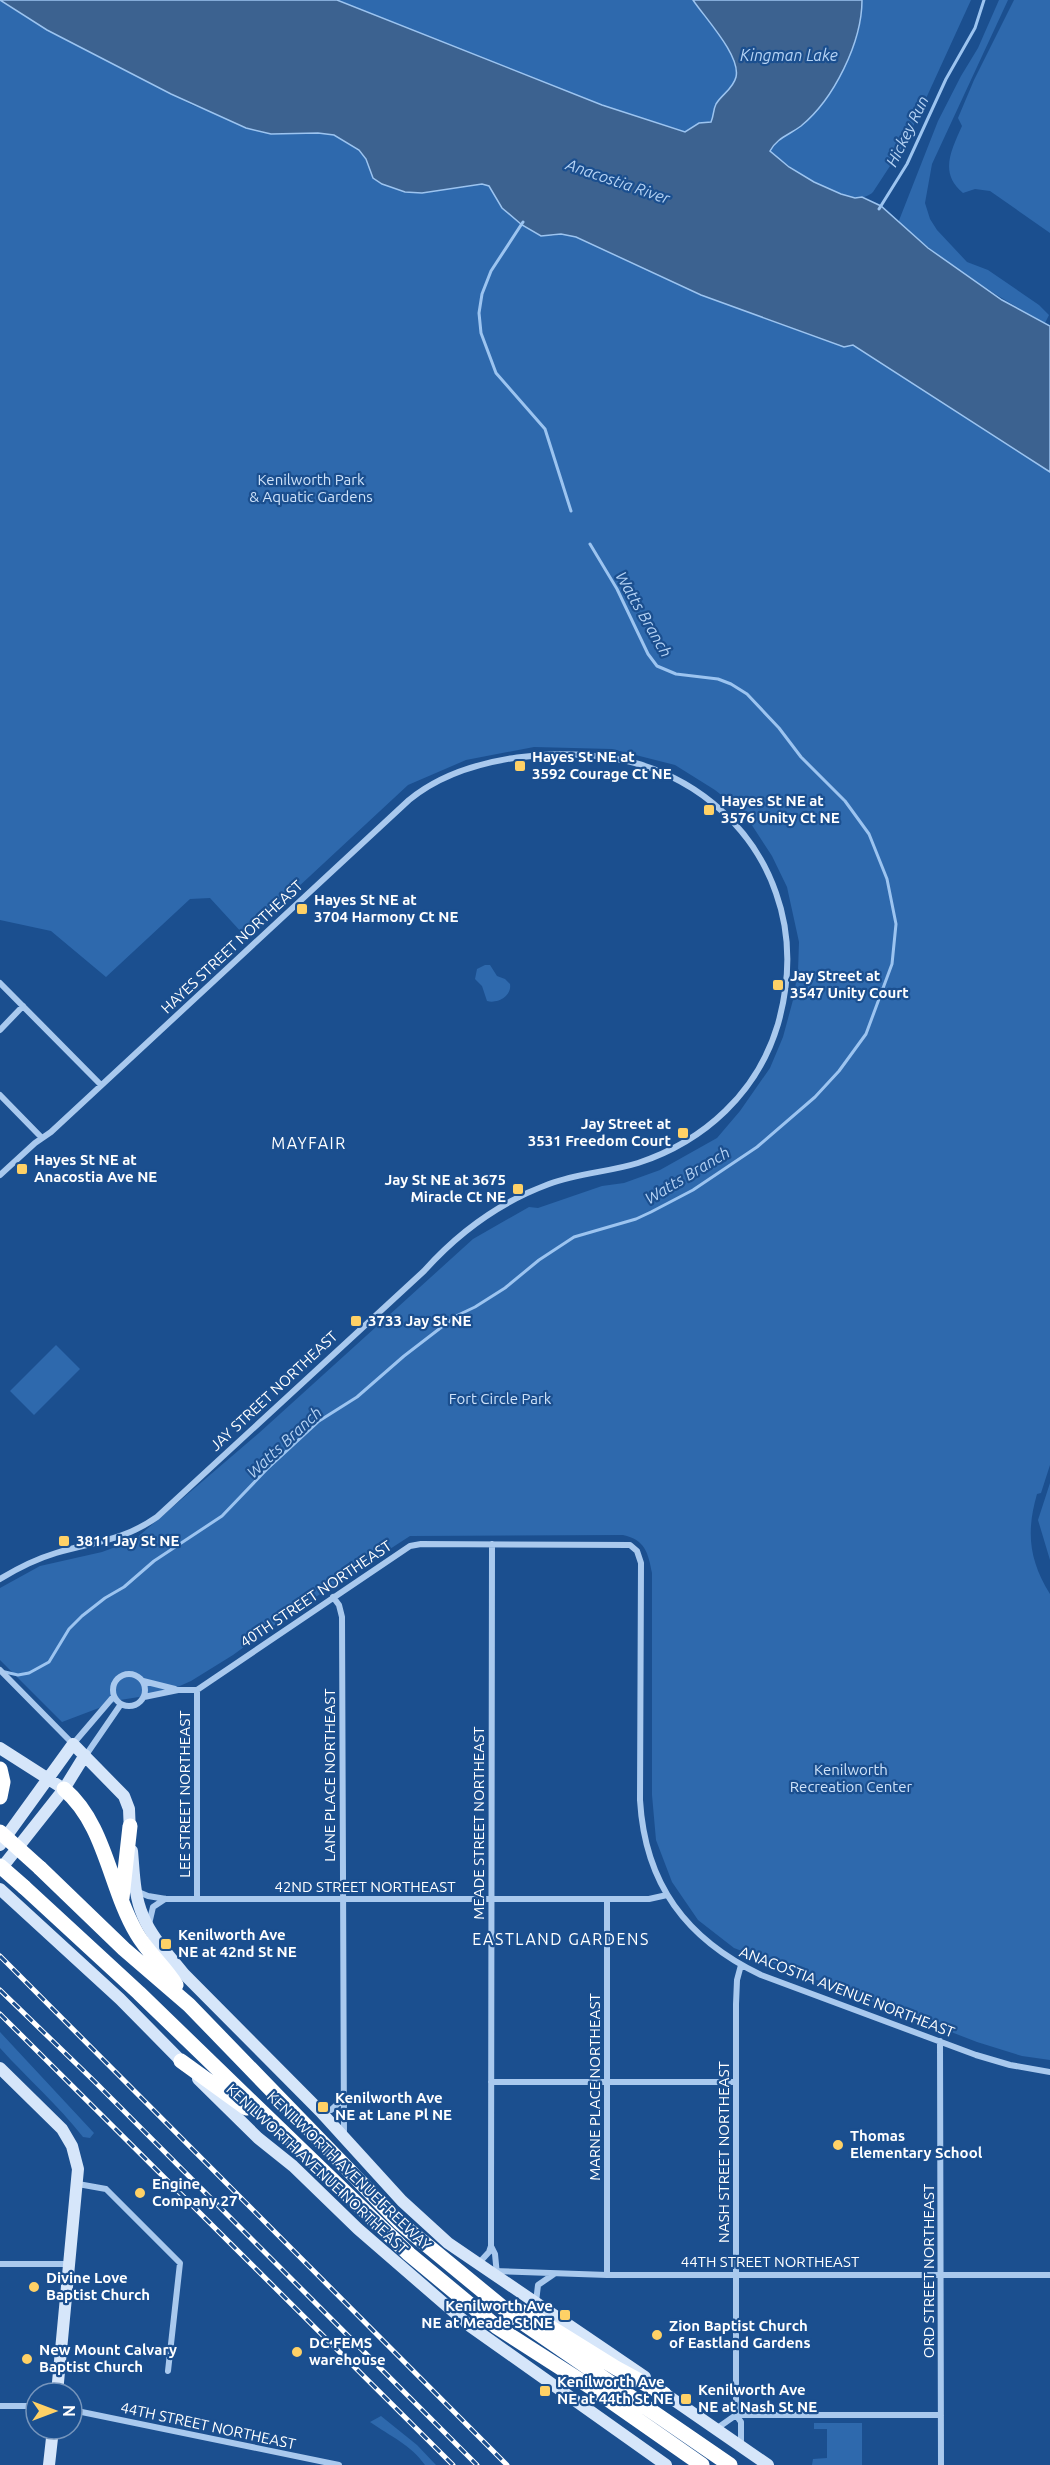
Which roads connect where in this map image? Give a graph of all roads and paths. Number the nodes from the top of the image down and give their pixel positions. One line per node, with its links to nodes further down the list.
1 (0, 983): 2 (street)
2 (23, 1006): 3 (street); 4 (street)
3 (0, 1030)
4 (100, 1084): 6 (street, HAYES STREET NORTHEAST); 8 (street, HAYES STREET NORTHEAST)
5 (0, 1095): 6 (street)
6 (42, 1138): 7 (street, HAYES STREET NORTHEAST)
7 (0, 1176)
8 (546, 1185): 11 (street, JAY STREET NORTHEAST)
9 (492, 1544): 10 (street, 40TH STREET NORTHEAST); 12 (street, 40TH STREET NORTHEAST); 38 (street, MEADE STREET NORTHEAST)
10 (621, 1544): 34 (street, ANACOSTIA AVENUE NORTHEAST)
11 (0, 1579)
12 (333, 1597): 16 (street, 40TH STREET NORTHEAST); 37 (street, LANE PLACE NORTHEAST)
13 (0, 1670): 20 (street)
14 (143, 1681): 15 (street); 17 (street); 18 (street)
15 (178, 1690): 16 (street); 18 (street)
16 (197, 1690): 35 (street, LEE STREET NORTHEAST)
17 (114, 1696): 19 (street); 20 (street)
18 (144, 1697): 19 (street)
19 (121, 1704): 22 (street)
20 (73, 1744): 22 (main road); 24 (main road)
21 (0, 1748): 24 (main road)
22 (85, 1755): 25 (main road); 27 (main road)
23 (0, 1768): 26 (highway)
24 (48, 1778): 25 (main road); 29 (main road)
25 (64, 1789): 31 (main road); 40 (highway)
26 (0, 1797)
27 (130, 1826): 33 (main road); 40 (highway)
28 (0, 1832): 43 (highway, KENILWORTH AVENUE FREEWAY, bridge)
29 (0, 1845)
30 (0, 1866): 53 (highway, KENILWORTH AVENUE FREEWAY, bridge)
31 (0, 1870)
32 (0, 1889): 45 (main road, KENILWORTH AVENUE NORTHEAST)
33 (136, 1891): 36 (street, 42ND STREET NORTHEAST); 41 (main road)
34 (667, 1895): 39 (street, 42ND STREET NORTHEAST); 42 (street, ANACOSTIA AVENUE NORTHEAST)
35 (197, 1898): 36 (street, 42ND STREET NORTHEAST); 37 (street, 42ND STREET NORTHEAST)
36 (166, 1899): 41 (street)
37 (342, 1899): 38 (street, 42ND STREET NORTHEAST); 51 (street, LANE PLACE NORTHEAST)
38 (491, 1899): 39 (street, 42ND STREET NORTHEAST); 48 (street, MEADE STREET NORTHEAST)
39 (607, 1899): 49 (street, MARNE PLACE NORTHEAST)
40 (122, 1904): 43 (highway)
41 (149, 1928): 52 (main road)
42 (741, 1965): 44 (street, ANACOSTIA AVENUE NORTHEAST); 50 (street, NASH STREET NORTHEAST)
43 (189, 2006): 66 (highway, KENILWORTH AVENUE FREEWAY)
44 (940, 2042): 47 (street, ANACOSTIA AVENUE NORTHEAST); 64 (street, ORD STREET NORTHEAST)
45 (182, 2061): 53 (highway); 82 (main road, KENILWORTH AVENUE NORTHEAST)
46 (0, 2068): 55 (main road)
47 (1050, 2072)
48 (491, 2082): 49 (street); 56 (street, MEADE STREET NORTHEAST)
49 (607, 2082): 50 (street); 63 (street, MARNE PLACE NORTHEAST)
50 (736, 2082): 62 (street, NASH STREET NORTHEAST)
51 (343, 2099): 52 (street); 54 (street, LANE PLACE NORTHEAST)
52 (320, 2111): 54 (main road)
53 (276, 2127): 76 (highway, KENILWORTH AVENUE FREEWAY)
54 (344, 2137): 58 (main road)
55 (78, 2184): 59 (main road); 68 (street)
56 (491, 2246): 58 (street); 60 (street, MEADE STREET NORTHEAST)
57 (0, 2264): 59 (street)
58 (478, 2264): 60 (main road)
59 (69, 2265): 69 (main road)
60 (495, 2273): 61 (street, 44TH STREET NORTHEAST); 67 (main road)
61 (555, 2274): 63 (street, 44TH STREET NORTHEAST); 67 (street)
62 (736, 2274): 63 (street, 44TH STREET NORTHEAST); 64 (street, 44TH STREET NORTHEAST); 74 (street, NASH STREET NORTHEAST)
63 (607, 2275)
64 (941, 2275): 65 (street, 44TH STREET NORTHEAST); 75 (street, ORD STREET NORTHEAST)
65 (1050, 2275)
66 (492, 2299): 70 (highway); 85 (highway, KENILWORTH AVENUE FREEWAY)
67 (536, 2302): 70 (main road)
68 (168, 2371)
69 (58, 2381)
70 (664, 2394): 77 (main road)
71 (0, 2406): 72 (street)
72 (24, 2406)
73 (84, 2412): 81 (street, 44TH STREET NORTHEAST)
74 (736, 2415): 75 (street); 77 (street); 79 (street, NASH STREET NORTHEAST)
75 (941, 2415): 87 (street, ORD STREET NORTHEAST)
76 (635, 2418): 83 (highway); 84 (highway, KENILWORTH AVENUE FREEWAY)
77 (716, 2429): 79 (main road)
78 (52, 2441): 80 (main road)
79 (741, 2447): 86 (main road)
80 (50, 2465)
81 (339, 2465)
82 (666, 2465)
83 (687, 2465)
84 (702, 2465)
85 (730, 2465)
86 (768, 2465)
87 (941, 2465)

